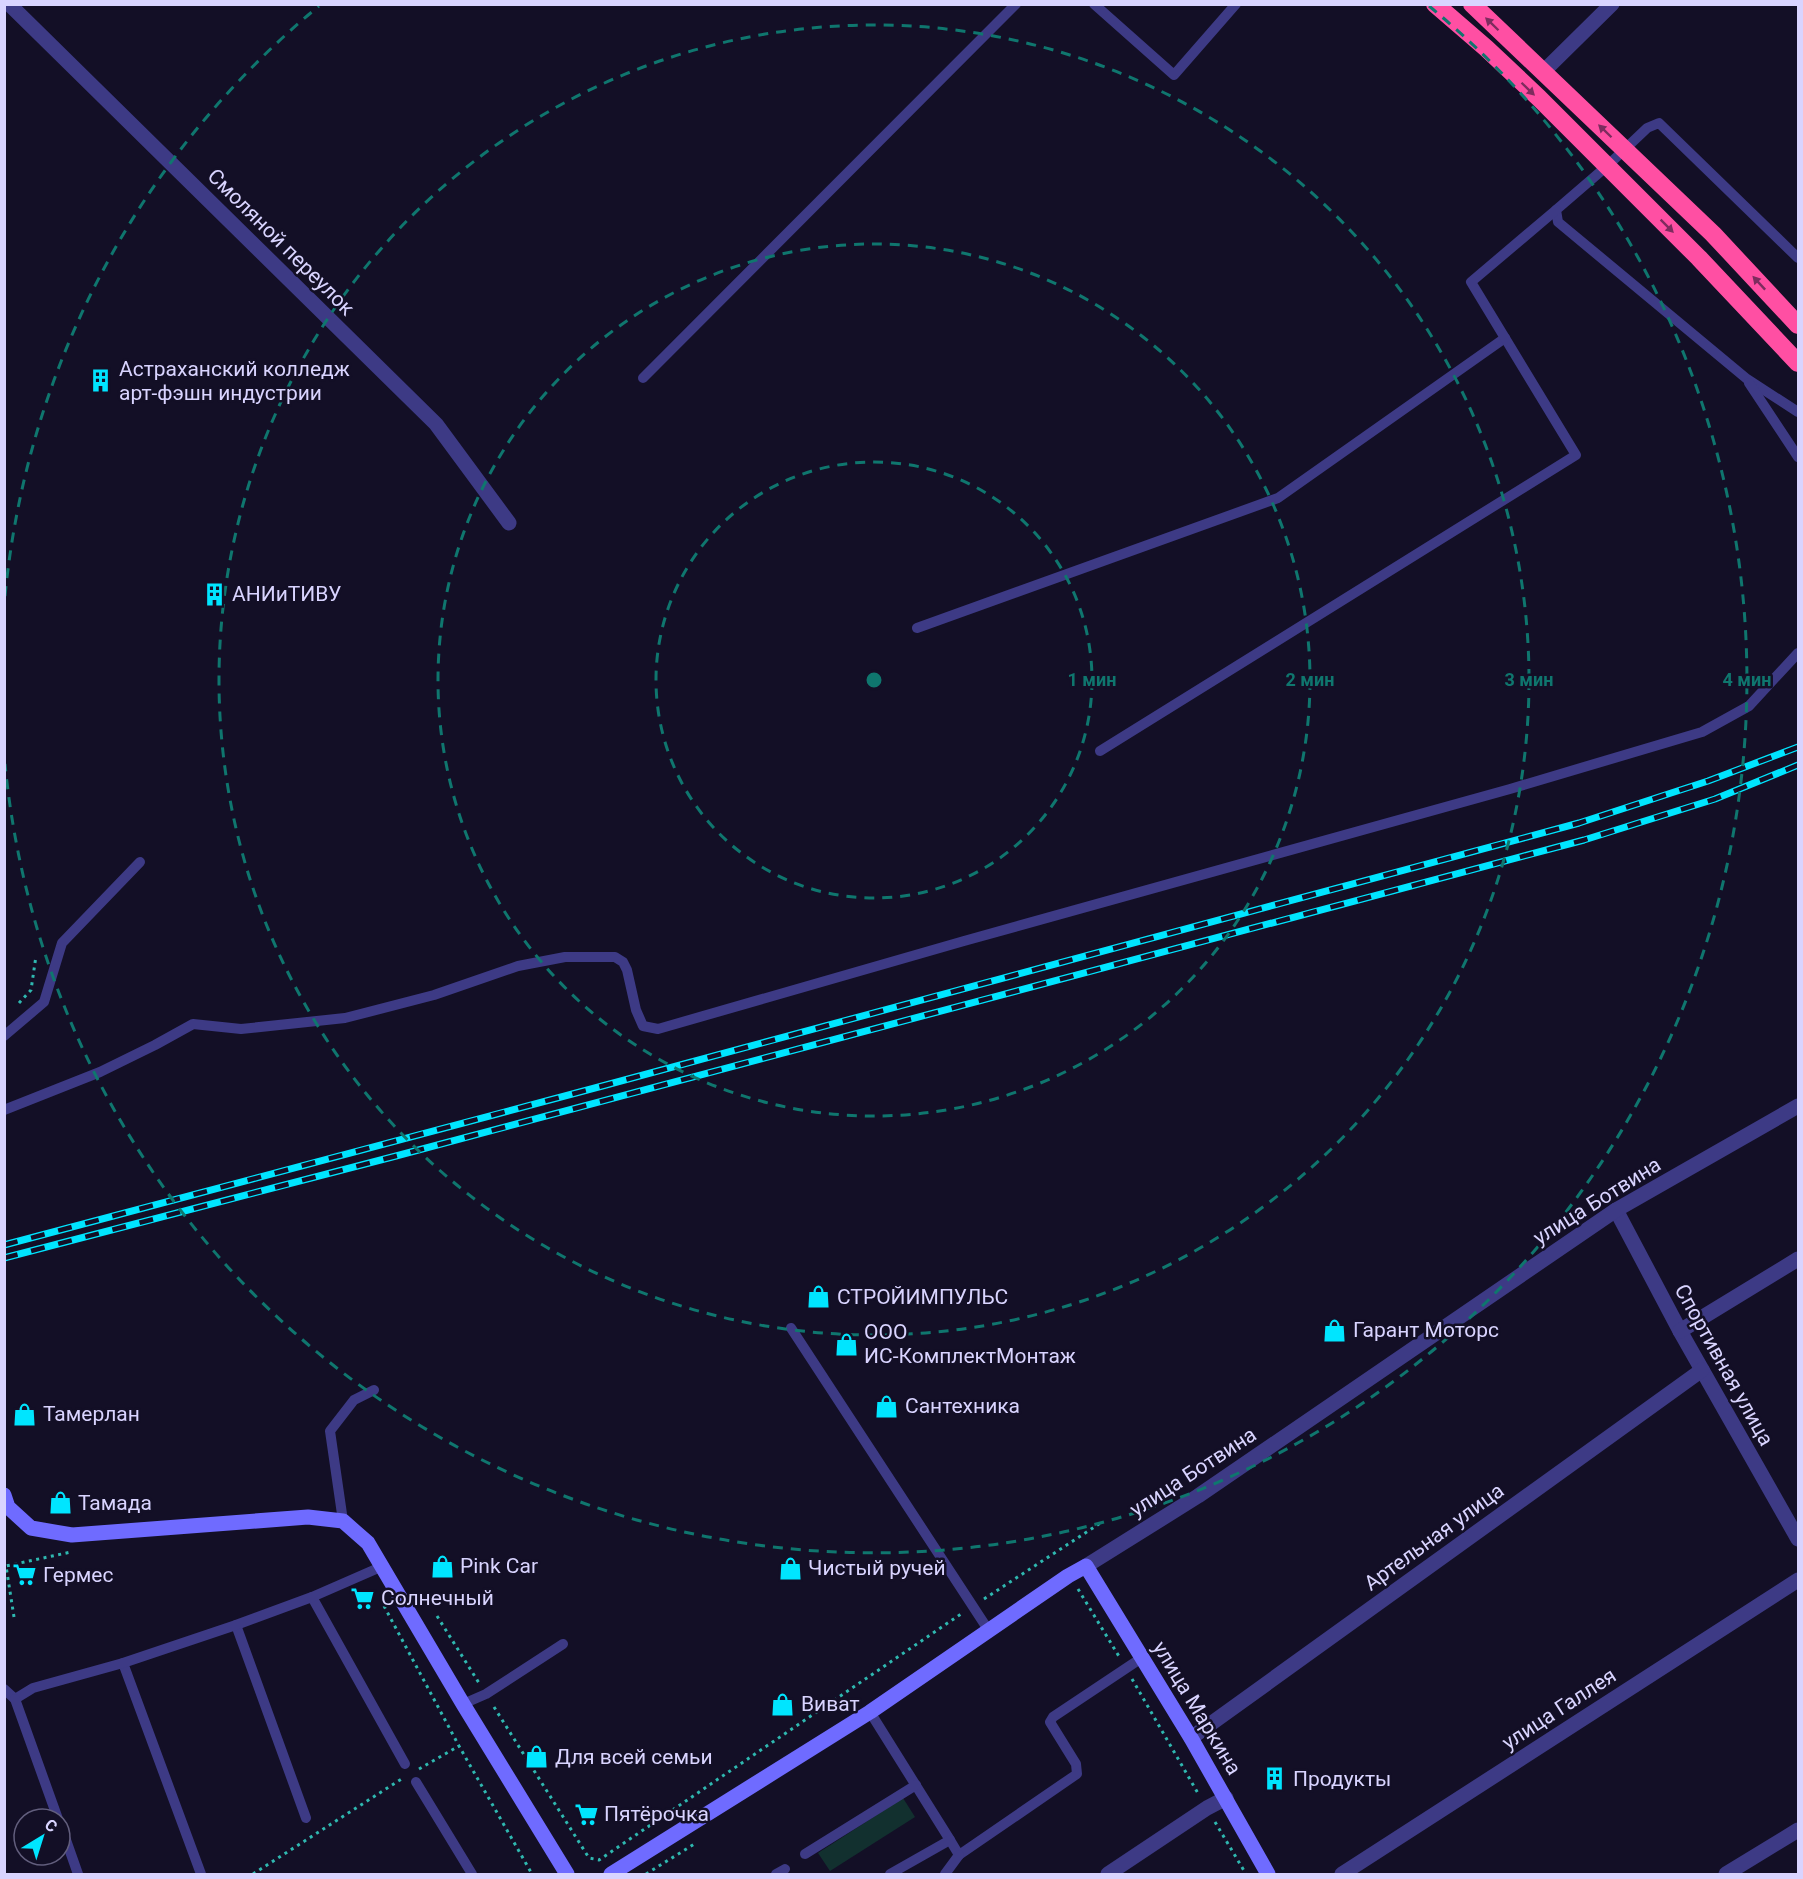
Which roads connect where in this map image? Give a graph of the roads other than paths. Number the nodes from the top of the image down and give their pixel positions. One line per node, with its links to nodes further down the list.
1 (9, 4): 20 (street, Смоляной переулок)
2 (1016, 4): 16 (lane)
3 (1094, 4): 4 (lane)
4 (1236, 4)
5 (1435, 4): 10 (highway, one-way to 10)
6 (1472, 4): 8 (highway, one-way to 6)
7 (1612, 4): 8 (street)
8 (1543, 72): 9 (highway, one-way to 8)
9 (1624, 149): 10 (lane); 12 (lane); 13 (highway, one-way to 9)
10 (1607, 166): 11 (lane); 15 (highway, one-way to 15)
11 (1556, 210): 14 (lane); 17 (lane)
12 (1798, 258)
13 (1798, 325)
14 (1505, 338): 21 (lane); 23 (lane)
15 (1798, 363)
16 (643, 378)
17 (1747, 380): 18 (lane); 19 (lane)
18 (1798, 412)
19 (1798, 457)
20 (508, 523)
21 (917, 628)
22 (1798, 653): 27 (lane)
23 (1100, 751)
24 (140, 862): 25 (lane)
25 (4, 1036)
26 (1798, 1106): 28 (street, улица Ботвина)
27 (4, 1110)
28 (1616, 1210): 31 (street, Спортивная улица); 38 (street, улица Ботвина)
29 (1798, 1259): 31 (street)
30 (791, 1328): 42 (lane)
31 (1680, 1331): 32 (street, Спортивная улица)
32 (1702, 1370): 36 (street, Спортивная улица); 50 (street, Артельная улица)
33 (374, 1390): 35 (lane)
34 (6, 1504): 35 (street)
35 (344, 1521): 37 (street)
36 (1798, 1539)
37 (382, 1566): 40 (lane); 48 (street)
38 (1086, 1566): 42 (street, улица Ботвина); 44 (street, улица Маркина)
39 (1798, 1580): 69 (street, улица Галлея)
40 (312, 1597): 41 (lane); 62 (lane)
41 (236, 1625): 45 (lane); 54 (lane)
42 (990, 1631): 49 (street, улица Ботвина)
43 (563, 1644): 48 (lane)
44 (1143, 1658): 50 (street, улица Маркина); 58 (lane)
45 (123, 1663): 47 (lane); 61 (lane)
46 (4, 1689): 47 (lane)
47 (15, 1699): 53 (lane)
48 (463, 1704): 63 (street)
49 (870, 1713): 51 (lane); 64 (street, улица Ботвина)
50 (1191, 1738): 52 (street, улица Маркина)
51 (916, 1785): 56 (lane); 57 (lane)
52 (1226, 1798): 67 (street); 68 (street, улица Маркина)
53 (54, 1807)
54 (306, 1818)
55 (1798, 1830): 70 (street)
56 (950, 1840): 58 (lane); 65 (lane)
57 (805, 1854)
58 (959, 1855): 66 (lane)
59 (72, 1858): 60 (lane)
60 (78, 1875)
61 (201, 1875)
62 (472, 1875)
63 (567, 1875)
64 (611, 1875)
65 (890, 1875)
66 (945, 1875)
67 (1108, 1875)
68 (1268, 1875)
69 (1342, 1875)
70 (1726, 1875)

